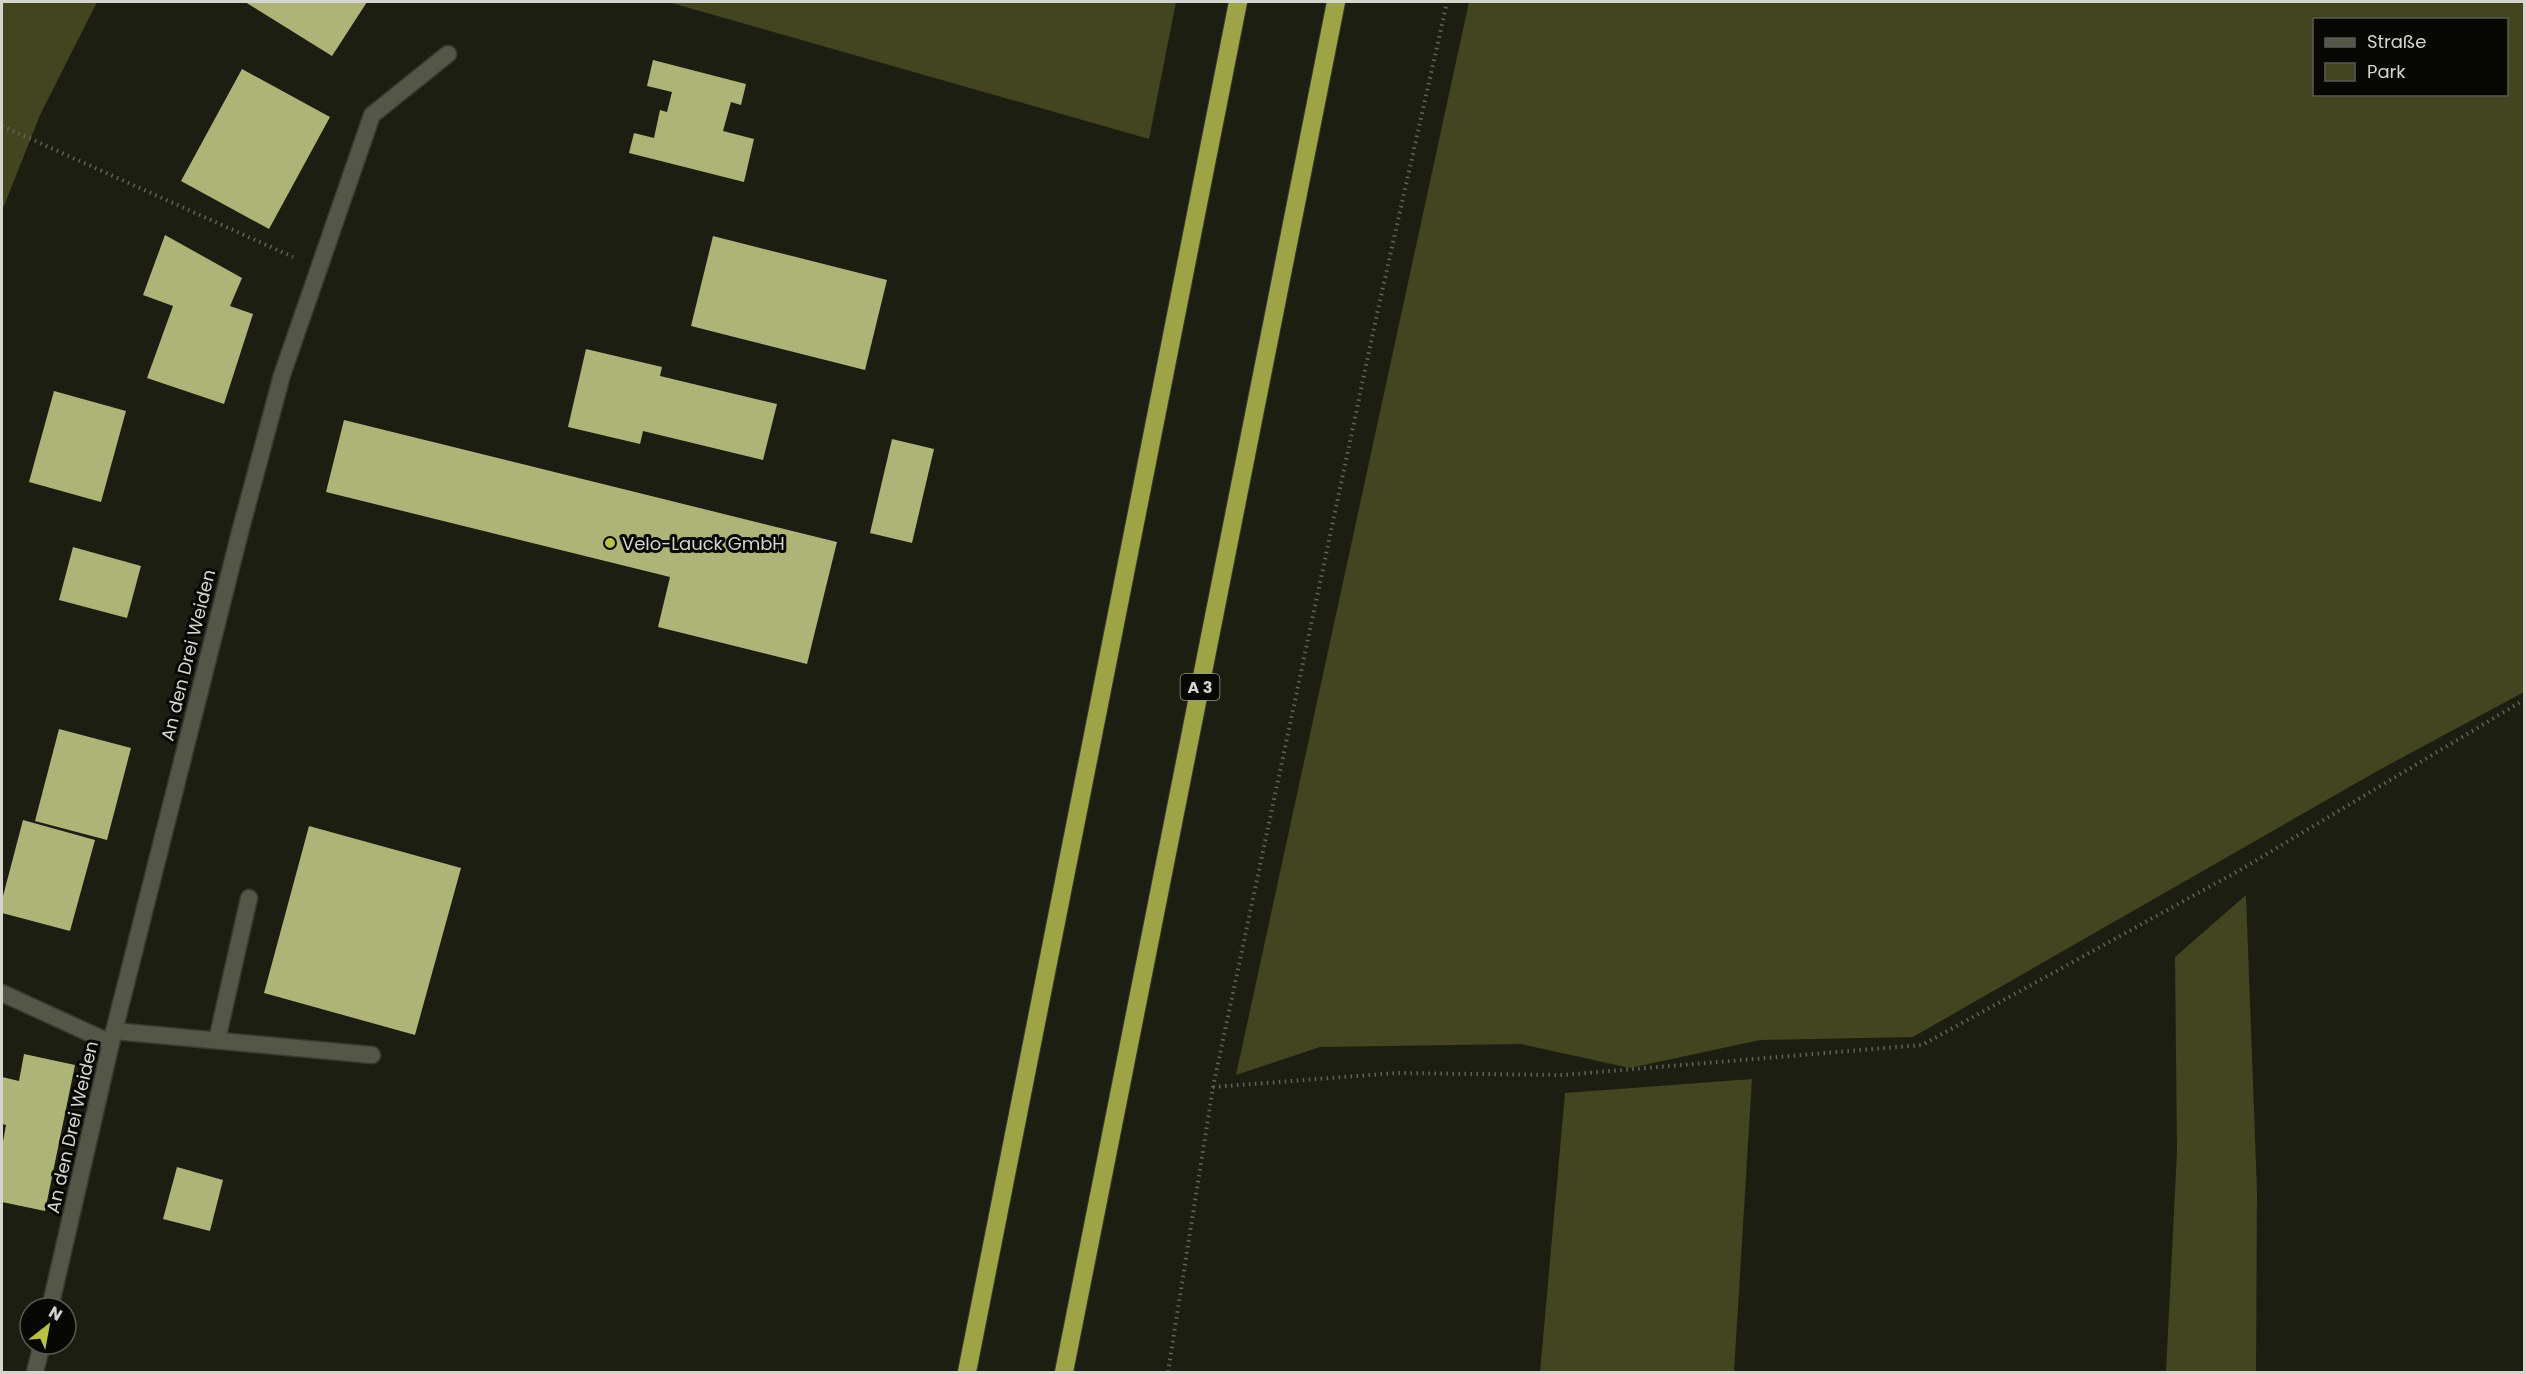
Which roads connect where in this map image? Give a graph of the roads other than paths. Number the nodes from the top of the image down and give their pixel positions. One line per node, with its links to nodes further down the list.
1 (1238, 2): 12 (highway)
2 (1336, 2): 13 (highway, A 3)
3 (448, 54): 6 (street, An den Drei Weiden)
4 (249, 898): 7 (street)
5 (2, 993): 6 (street)
6 (113, 1037): 7 (street); 9 (street, An den Drei Weiden)
7 (217, 1040): 8 (street)
8 (372, 1055)
9 (53, 1296)
10 (39, 1356): 11 (street)
11 (35, 1372)
12 (967, 1372)
13 (1064, 1372)

